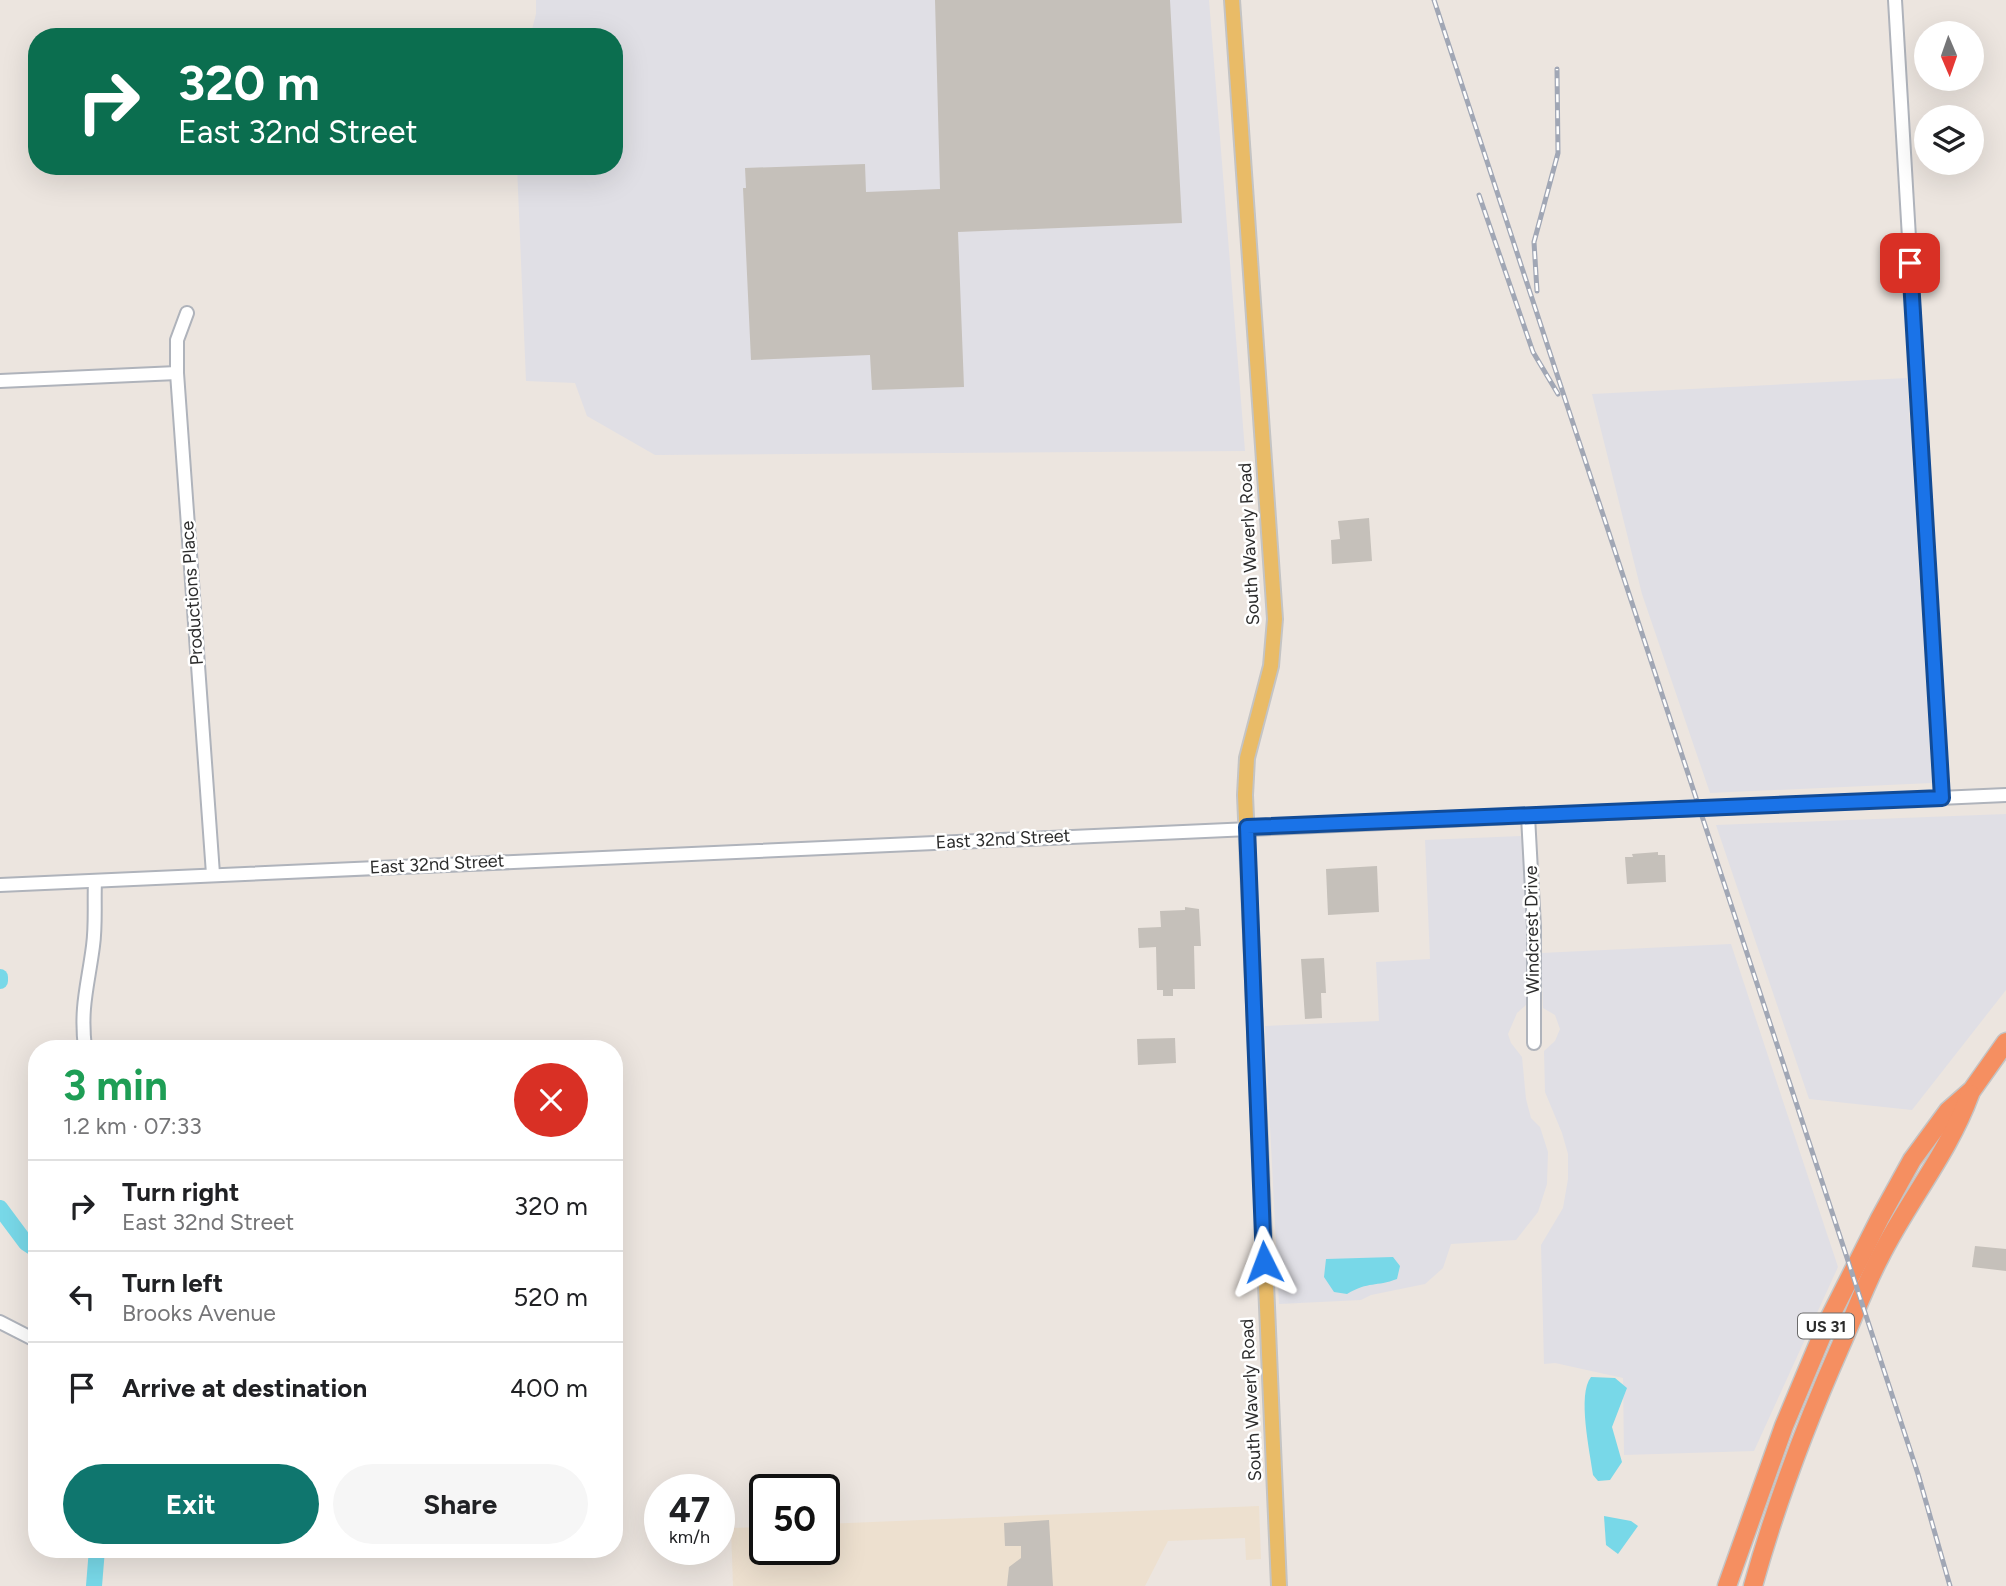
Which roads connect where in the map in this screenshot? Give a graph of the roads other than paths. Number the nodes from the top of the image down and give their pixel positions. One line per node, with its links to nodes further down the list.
1 (1232, 0): 9 (main road, South Waverly Road)
2 (1895, 0): 7 (street)
3 (187, 313): 4 (street, Productions Place)
4 (177, 373): 5 (street); 10 (street, Productions Place)
5 (0, 381)
6 (2006, 795): 7 (street, East 32nd Street)
7 (1942, 798): 8 (street, East 32nd Street)
8 (1528, 817): 9 (street, East 32nd Street); 15 (street, Windcrest Drive)
9 (1247, 827): 10 (street, East 32nd Street); 19 (main road, South Waverly Road)
10 (213, 874): 11 (street, East 32nd Street)
11 (95, 881): 12 (street, East 32nd Street); 13 (street)
12 (0, 885)
13 (84, 1040)
14 (2006, 1042): 16 (highway, US 31)
15 (1534, 1043)
16 (1972, 1090): 20 (highway, US 31); 21 (highway, US 31)
17 (0, 1322): 18 (street)
18 (28, 1336)
19 (1279, 1586)
20 (1727, 1586)
21 (1753, 1586)

